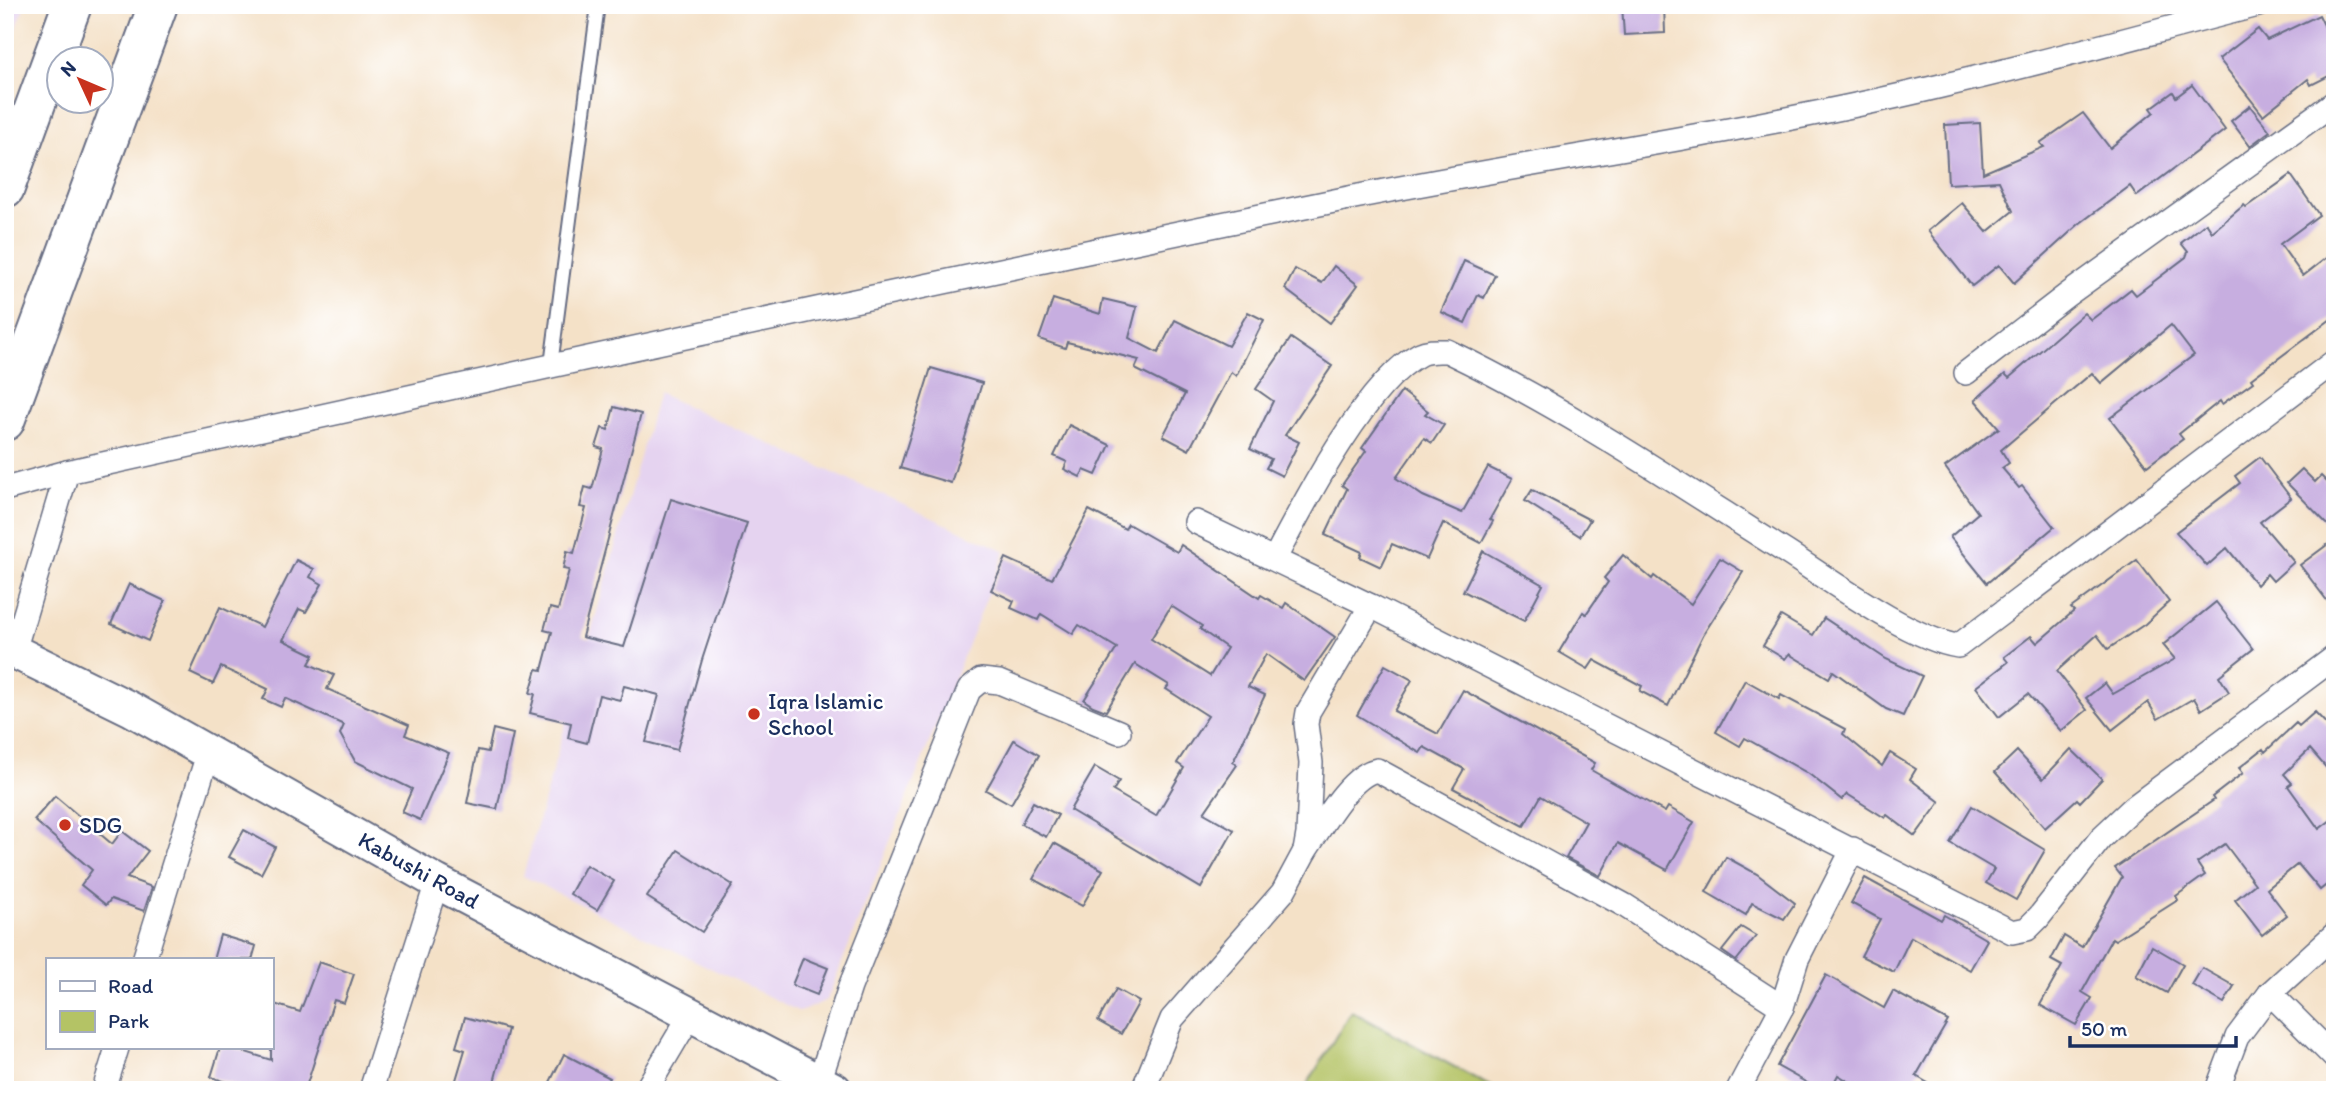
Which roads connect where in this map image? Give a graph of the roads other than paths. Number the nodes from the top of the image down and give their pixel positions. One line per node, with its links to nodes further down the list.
1 (72, 5): 6 (highway)
2 (158, 5): 10 (highway)
3 (598, 5): 8 (lane)
4 (2258, 5): 8 (street)
5 (2335, 102): 9 (street)
6 (5, 188)
7 (2335, 360): 14 (street)
8 (551, 365): 11 (street)
9 (1966, 373)
10 (5, 421)
11 (66, 472): 12 (street); 16 (street)
12 (5, 489)
13 (1196, 522): 14 (street)
14 (1275, 558): 15 (street)
15 (1371, 606): 20 (street); 21 (street)
16 (9, 649): 19 (main road, Kabushi Road)
17 (2334, 658): 20 (street)
18 (1119, 732): 30 (street)
19 (209, 751): 22 (main road, Kabushi Road); 24 (street)
20 (1853, 849): 26 (street)
21 (1305, 851): 26 (street); 34 (street)
22 (437, 881): 27 (main road, Kabushi Road); 32 (street)
23 (2335, 934): 25 (street)
24 (145, 958)
25 (2270, 993): 29 (street); 36 (street)
26 (1782, 1007): 35 (street)
27 (691, 1014): 30 (main road, Kabushi Road); 33 (street)
28 (116, 1050): 31 (street)
29 (2335, 1058)
30 (827, 1086)
31 (104, 1090)
32 (371, 1090)
33 (646, 1090)
34 (1143, 1090)
35 (1738, 1090)
36 (2217, 1090)

